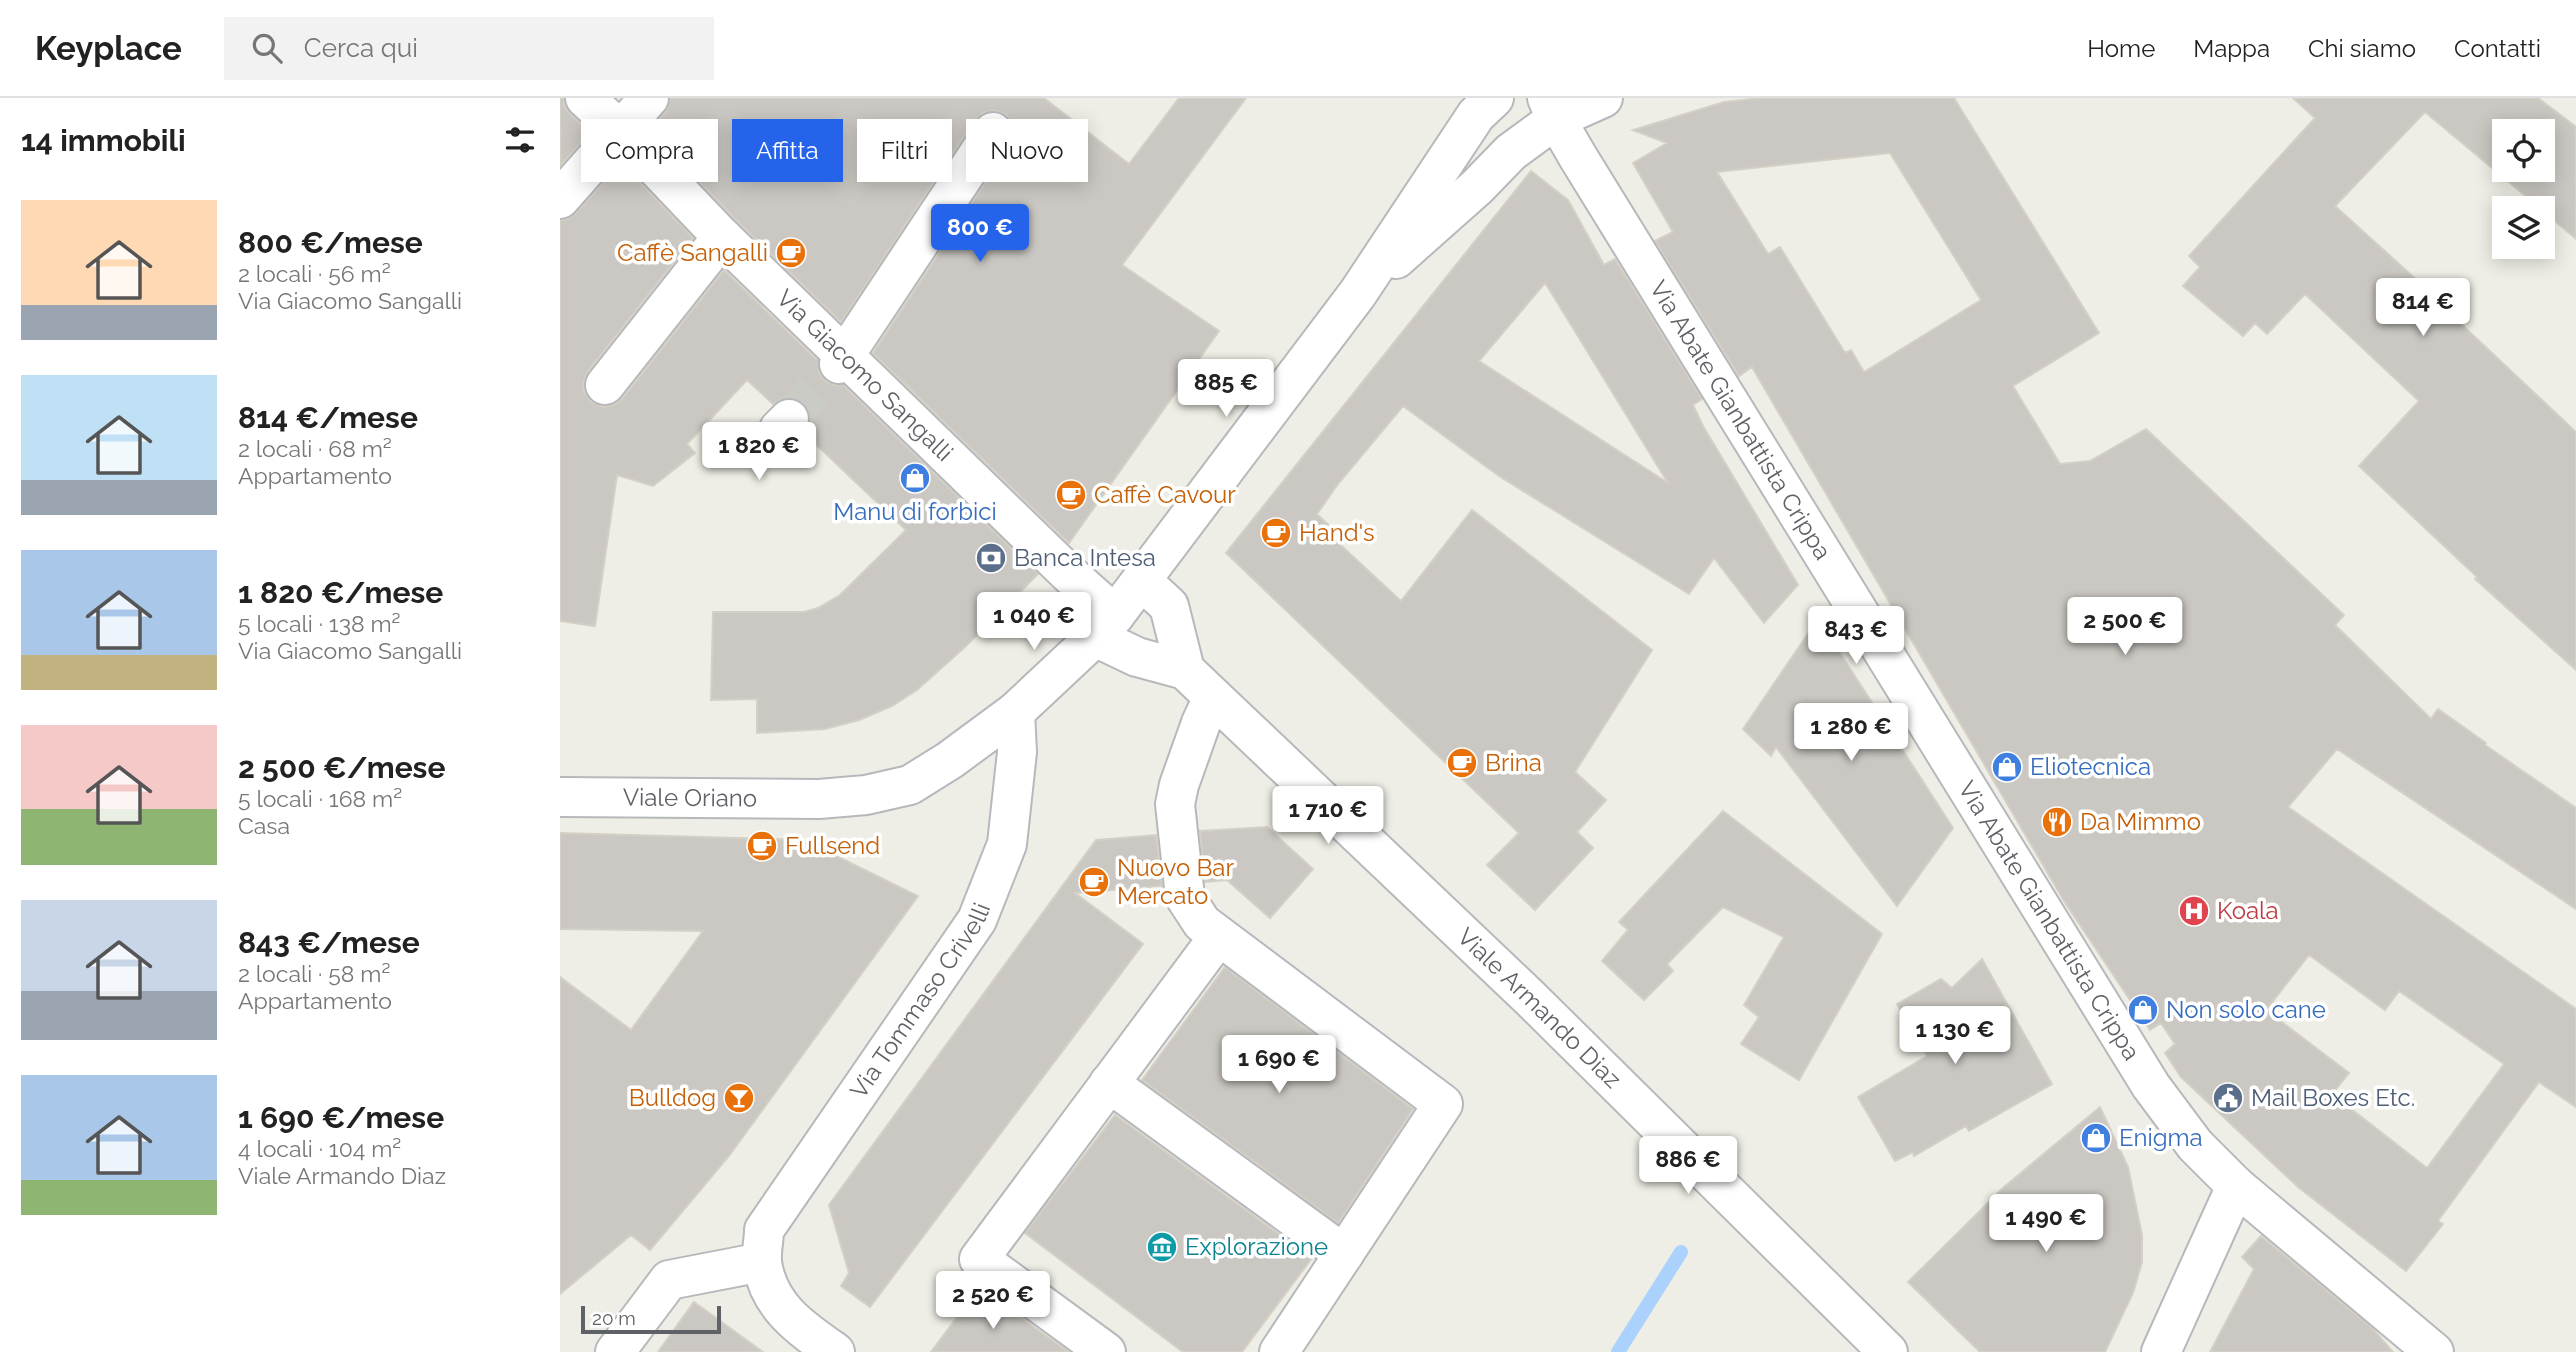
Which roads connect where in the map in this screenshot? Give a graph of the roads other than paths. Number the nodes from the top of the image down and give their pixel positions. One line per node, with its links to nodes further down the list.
1 (585, 98): 6 (street, Via Giacomo Sangalli)
2 (649, 98): 7 (street)
3 (1494, 98): 13 (street)
4 (1603, 98): 5 (street)
5 (1552, 108): 13 (street); 24 (street, Via Abate Gianbattista Crippa)
6 (608, 119)
7 (630, 119)
8 (966, 173): 14 (street)
9 (581, 175): 11 (street)
10 (670, 182): 12 (street, Via Giacomo Sangalli)
11 (560, 199)
12 (722, 237): 14 (street, Via Giacomo Sangalli); 15 (street)
13 (1358, 293): 16 (street, Viale Oriano)
14 (842, 360): 17 (street, Via Giacomo Sangalli)
15 (605, 385)
16 (1142, 581): 17 (street, Viale Oriano); 18 (street)
17 (1105, 626): 18 (street, Viale Armando Diaz); 20 (street, Viale Oriano)
18 (1185, 670): 19 (street, Viale Armando Diaz)
19 (1213, 696): 22 (street); 31 (street, Viale Armando Diaz)
20 (1014, 712): 21 (street, Viale Oriano); 26 (street, Via Tommaso Crivelli)
21 (560, 797)
22 (1219, 936): 23 (street); 25 (street)
23 (1109, 1083): 25 (street); 29 (street)
24 (2236, 1186): 32 (street); 33 (street, Via Abate Gianbattista Crippa)
25 (1344, 1254): 30 (street)
26 (762, 1262): 27 (street); 28 (street, Via Tommaso Crivelli)
27 (615, 1352)
28 (835, 1352)
29 (1106, 1352)
30 (1279, 1352)
31 (1888, 1352)
32 (2161, 1352)
33 (2434, 1352)

